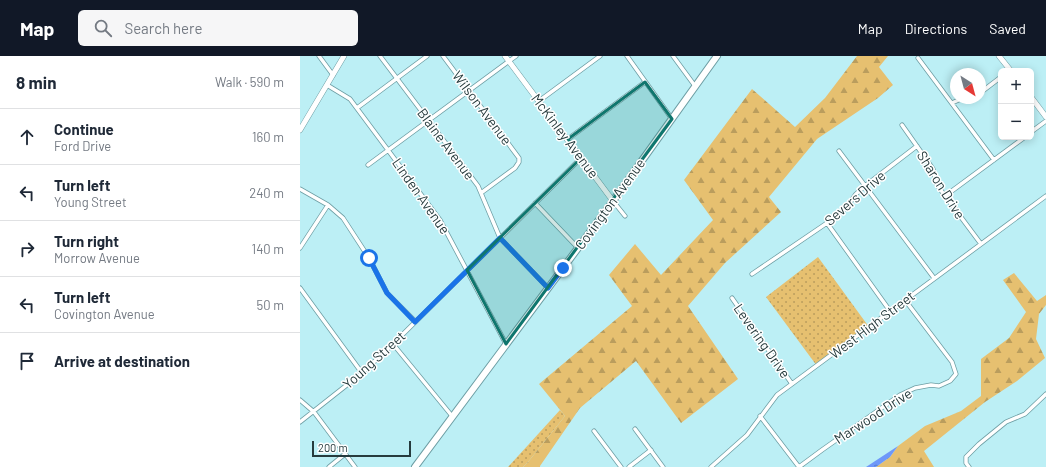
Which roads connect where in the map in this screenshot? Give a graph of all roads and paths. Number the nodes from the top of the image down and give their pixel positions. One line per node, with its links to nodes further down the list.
1 (319, 56): 16 (street)
2 (344, 56): 16 (street)
3 (380, 56): 17 (street, Blaine Avenue)
4 (427, 56): 17 (street)
5 (443, 56): 23 (street, Wilson Avenue)
6 (505, 56): 14 (street, McKinley Avenue)
7 (516, 56): 14 (street)
8 (600, 56): 25 (street)
9 (627, 56): 19 (street)
10 (672, 56): 21 (street)
11 (717, 56): 21 (main road, Covington Avenue)
12 (999, 56): 15 (street)
13 (918, 58): 24 (street)
14 (509, 61): 23 (street); 25 (street, McKinley Avenue)
15 (1008, 68)
16 (333, 75): 20 (street)
17 (397, 78): 28 (street); 31 (street, Blaine Avenue)
18 (998, 79): 22 (street)
19 (645, 82): 30 (street); 36 (street)
20 (327, 85): 28 (street, Linden Avenue); 34 (street)
21 (695, 86): 30 (main road, Covington Avenue)
22 (986, 88)
23 (469, 91): 31 (street); 46 (street, Wilson Avenue)
24 (950, 100)
25 (539, 101): 36 (street, McKinley Avenue)
26 (1034, 101): 29 (street)
27 (953, 104): 42 (street)
28 (357, 108): 39 (street, Linden Avenue)
29 (1046, 117)
30 (672, 119): 49 (main road, Covington Avenue)
31 (429, 121): 39 (street); 46 (street, Blaine Avenue)
32 (1046, 121): 35 (street)
33 (902, 125): 38 (street, Sharon Drive)
34 (300, 130)
35 (1034, 130)
36 (568, 139): 41 (street, McKinley Avenue)
37 (1021, 140): 42 (street)
38 (917, 146): 44 (street, Severs Drive); 47 (street, Sharon Drive)
39 (388, 151): 43 (street); 58 (street, Linden Avenue)
40 (839, 151): 44 (street)
41 (581, 158): 49 (street, McKinley Avenue); 50 (street, Young Street)
42 (994, 160): 47 (street)
43 (368, 165)
44 (865, 186): 53 (street, Severs Drive); 60 (street)
45 (300, 189): 51 (street)
46 (481, 194): 54 (street, Blaine Avenue)
47 (945, 196): 55 (street, Sharon Drive)
48 (1046, 196): 55 (street, West High Street)
49 (613, 201): 52 (street, McKinley Avenue); 57 (main road, Covington Avenue)
50 (535, 203): 54 (street, Young Street); 57 (street)
51 (328, 205): 56 (street); 66 (street)
52 (625, 216)
53 (827, 223): 59 (street, Severs Drive); 65 (street)
54 (500, 238): 58 (street, Young Street); 62 (street)
55 (981, 244): 60 (street, West High Street)
56 (300, 248)
57 (578, 248): 62 (main road, Covington Avenue)
58 (467, 270): 66 (street, Young Street); 68 (street, Linden Avenue)
59 (752, 274)
60 (934, 278): 64 (street, West High Street)
61 (300, 288): 69 (street)
62 (548, 288): 68 (main road, Covington Avenue)
63 (732, 298): 70 (street, Levering Drive)
64 (905, 300): 65 (street, West High Street); 88 (street, Marwood Drive)
65 (890, 311): 70 (street, West High Street)
66 (415, 322): 67 (street, Young Street)
67 (393, 344): 69 (street, Young Street); 74 (street)
68 (506, 344): 74 (main road, Covington Avenue)
69 (362, 373): 73 (street, Young Street)
70 (792, 384): 75 (street, West High Street)
71 (1046, 394): 89 (street)
72 (300, 400): 73 (street)
73 (314, 412): 76 (street, Young Street); 80 (street)
74 (452, 416): 83 (main road, Covington Avenue)
75 (760, 416): 87 (street, West High Street); 88 (street)
76 (300, 422)
77 (635, 429): 79 (street)
78 (594, 431): 84 (street)
79 (651, 450): 85 (street); 86 (street)
80 (346, 454): 81 (street); 82 (street)
81 (329, 467)
82 (355, 467)
83 (415, 467)
84 (621, 467)
85 (629, 467)
86 (662, 467)
87 (712, 467)
88 (799, 467)
89 (969, 467)

